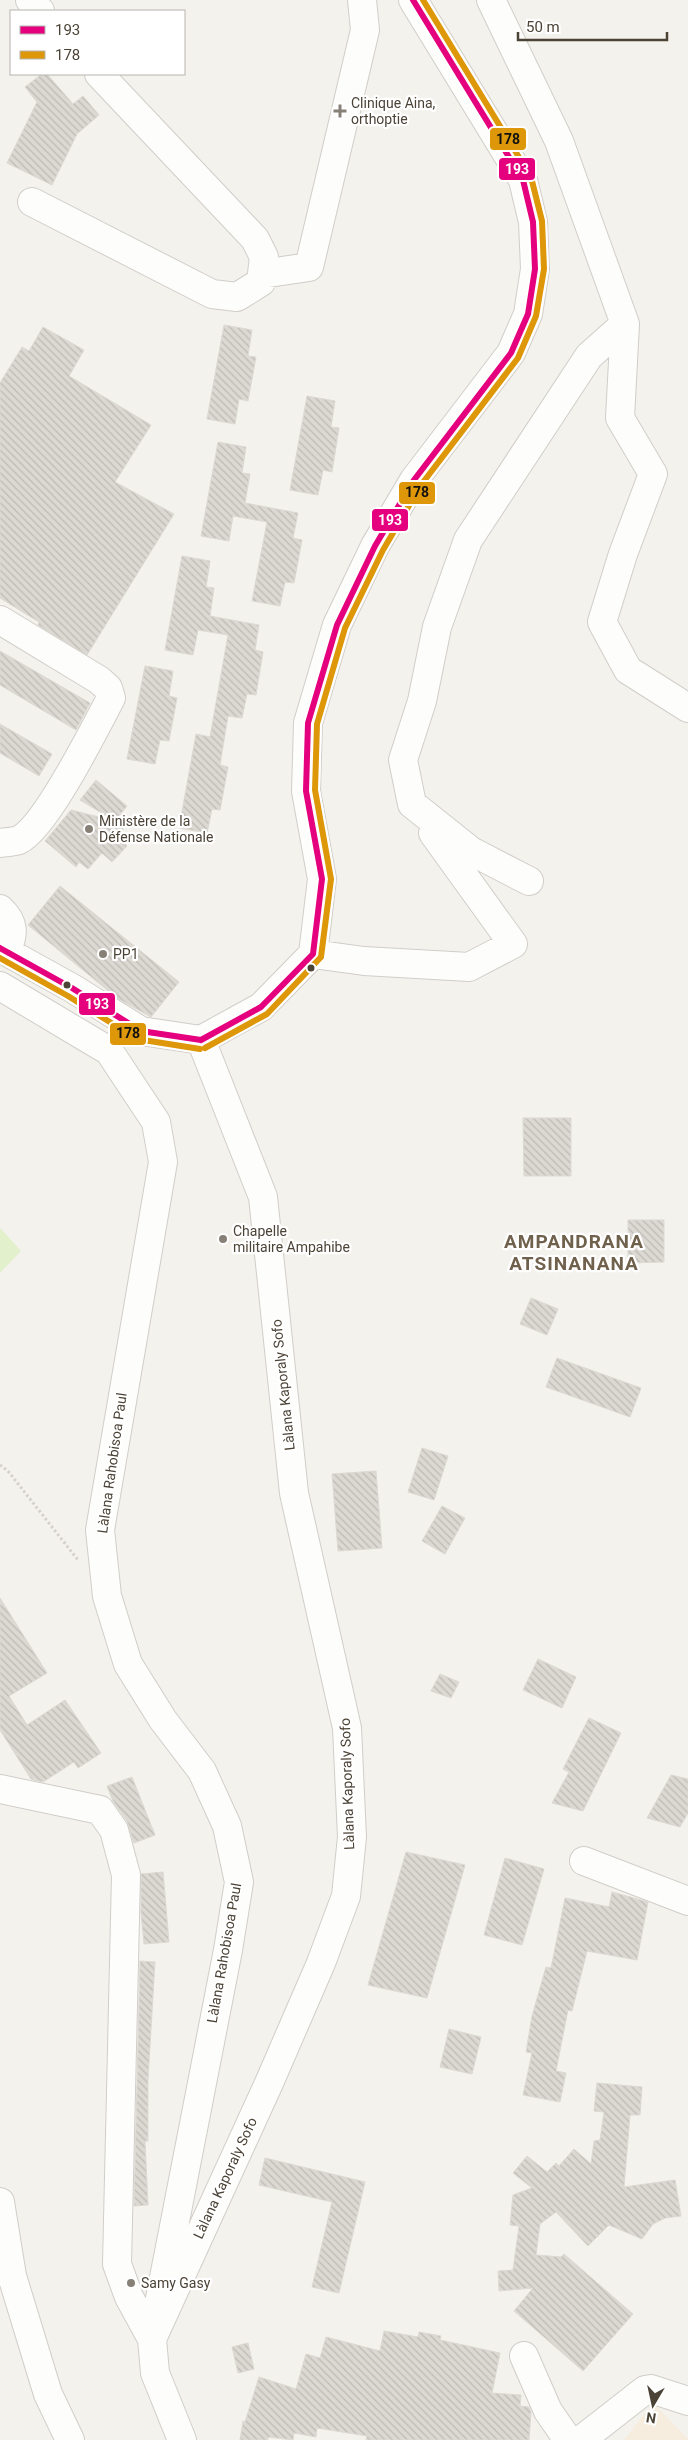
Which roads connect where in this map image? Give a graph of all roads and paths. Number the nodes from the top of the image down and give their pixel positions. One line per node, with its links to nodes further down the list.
1 (30, 0): 5 (street)
2 (362, 0): 8 (street)
3 (413, 0): 17 (street)
4 (492, 0): 9 (street)
5 (39, 10)
6 (100, 75): 8 (street)
7 (32, 202): 8 (street)
8 (262, 274)
9 (625, 324): 11 (street); 12 (street)
10 (0, 620): 13 (street)
11 (688, 708)
12 (412, 804): 14 (street); 17 (street)
13 (0, 843)
14 (529, 880)
15 (0, 909): 16 (street)
16 (3, 950): 19 (street)
17 (313, 954): 19 (street)
18 (0, 986): 26 (street, Làlana Rahobisoa Paul)
19 (201, 1040): 26 (street, Làlana Kaporaly Sofo)
20 (0, 1466): 21 (path)
21 (82, 1565)
22 (0, 1789): 26 (street)
23 (584, 1861): 24 (street)
24 (688, 1901)
25 (0, 2202): 29 (street)
26 (152, 2339): 30 (street, Làlana Kaporaly Sofo)
27 (524, 2356): 31 (street)
28 (688, 2401): 32 (street)
29 (70, 2440)
30 (182, 2440)
31 (568, 2440)
32 (581, 2440)

